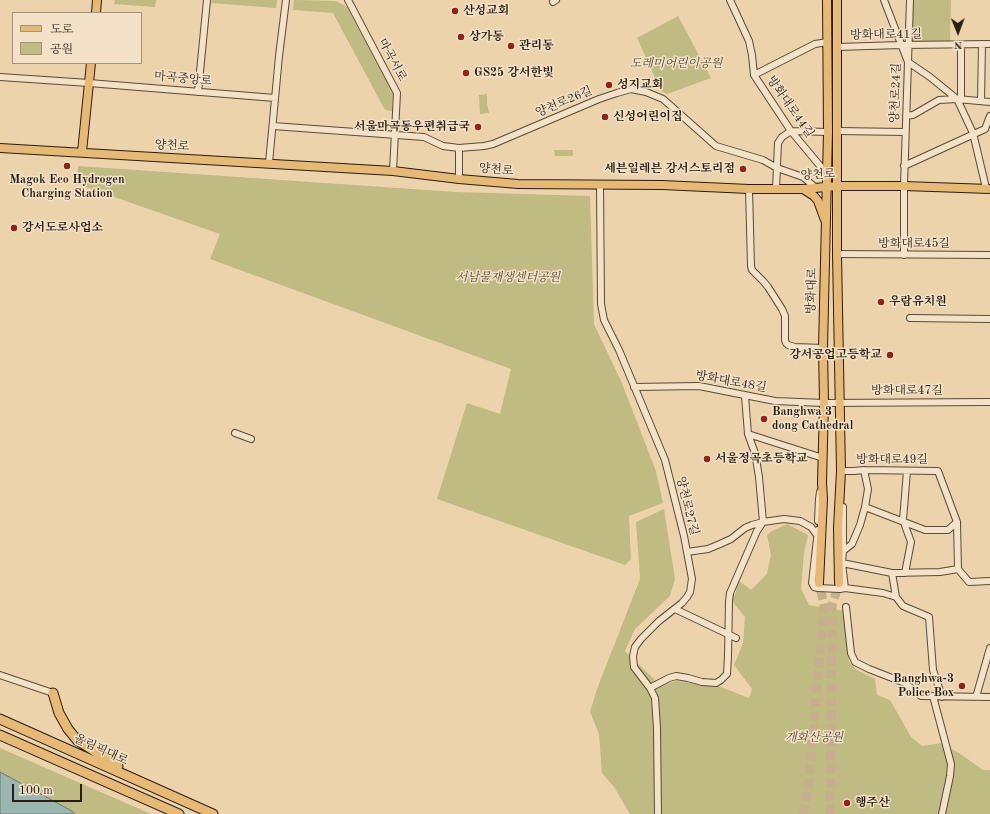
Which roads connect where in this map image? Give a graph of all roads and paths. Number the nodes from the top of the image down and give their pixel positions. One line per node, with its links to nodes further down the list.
1 (98, 0): 10 (main road)
2 (207, 0): 23 (street)
3 (286, 0): 24 (street)
4 (348, 0): 36 (street, 마곡서로)
5 (730, 0): 20 (street, 방화대로44길)
6 (827, 0): 11 (main road, 방화대로)
7 (837, 0): 17 (main road, 방화대로)
8 (884, 0): 15 (street)
9 (910, 0): 16 (street, 양천로24길)
10 (96, 12)
11 (828, 42): 20 (street); 33 (main road, 방화대로)
12 (961, 44): 13 (street, 방화대로41길); 16 (street, 방화대로41길); 25 (street)
13 (982, 44): 14 (street, 방화대로41길); 26 (street)
14 (990, 44)
15 (901, 45): 16 (street, 방화대로41길); 17 (street, 방화대로41길); 18 (street)
16 (908, 45): 18 (street, 양천로24길)
17 (837, 47): 32 (main road, 방화대로)
18 (908, 62): 25 (street); 28 (street, 양천로24길)
19 (91, 64): 22 (main road)
20 (754, 74): 31 (street, 방화대로44길)
21 (0, 77): 22 (street, 마곡중앙로)
22 (89, 83): 23 (street, 마곡중앙로); 39 (main road)
23 (198, 92): 24 (street, 마곡중앙로)
24 (275, 98): 30 (street)
25 (959, 99): 26 (street); 28 (street); 35 (street)
26 (982, 101): 27 (street)
27 (990, 102)
28 (906, 116): 34 (street, 양천로24길)
29 (990, 116): 35 (street)
30 (273, 126): 36 (street); 40 (street)
31 (791, 131): 33 (street); 42 (street); 44 (street, 방화대로44길)
32 (837, 131): 34 (street); 48 (main road, 방화대로)
33 (828, 132): 44 (main road, 방화대로)
34 (906, 132): 41 (street, 양천로24길)
35 (973, 133): 41 (street); 51 (street)
36 (395, 135): 38 (street); 43 (street, 마곡서로)
37 (0, 148): 39 (main road, 양천로)
38 (459, 148): 42 (street, 양천로26길); 45 (street)
39 (82, 152): 40 (main road, 양천로)
40 (269, 163): 43 (main road, 양천로)
41 (904, 166): 49 (street, 양천로24길)
42 (777, 168): 50 (street, 양천로26길); 53 (street)
43 (393, 171): 45 (main road, 양천로)
44 (827, 177): 47 (main road, 방화대로)
45 (459, 179): 46 (main road, 양천로)
46 (600, 185): 52 (main road, 양천로); 62 (street, 양천로27길)
47 (827, 186): 48 (main road, 양천로); 50 (main road, 양천로); 55 (main road, 방화대로)
48 (837, 186): 49 (main road, 양천로); 56 (main road, 방화대로)
49 (904, 186): 51 (main road, 양천로); 57 (street, 양천로24길)
50 (816, 188): 54 (main road, 양천로)
51 (988, 188)
52 (749, 189): 53 (main road, 양천로); 61 (street)
53 (776, 189): 54 (main road, 양천로)
54 (803, 189): 55 (main road)
55 (826, 224): 61 (main road, 방화대로)
56 (837, 254): 57 (street, 방화대로45길); 64 (main road, 방화대로)
57 (904, 255): 58 (street, 방화대로45길)
58 (990, 255)
59 (910, 318): 60 (street)
60 (990, 319)
61 (823, 348): 66 (main road, 방화대로)
62 (634, 387): 63 (street, 방화대로48길); 82 (street, 양천로27길)
63 (746, 396): 66 (street, 방화대로48길); 68 (street)
64 (840, 402): 65 (street, 방화대로47길); 66 (street, 방화대로47길); 72 (main road, 방화대로)
65 (990, 402)
66 (824, 403): 70 (main road, 방화대로)
67 (235, 434): 69 (street)
68 (748, 434): 70 (street); 78 (street)
69 (251, 439)
70 (823, 458): 75 (main road, 방화대로)
71 (864, 470): 72 (street, 방화대로49길); 73 (street, 방화대로49길); 76 (street)
72 (841, 471): 74 (main road, 방화대로)
73 (907, 471): 77 (street); 79 (street, 방화대로49길)
74 (841, 481): 81 (street); 89 (main road, 방화대로)
75 (822, 483): 80 (street); 88 (main road, 방화대로)
76 (865, 507): 77 (street); 81 (street)
77 (903, 520): 79 (street); 86 (street)
78 (763, 522): 80 (street); 82 (street); 93 (street)
79 (957, 522): 84 (street, 방화대로49길)
80 (817, 535): 89 (street)
81 (843, 551): 83 (street)
82 (687, 552): 92 (street, 양천로27길)
83 (842, 563): 85 (street); 89 (street)
84 (958, 569): 86 (street); 87 (street)
85 (892, 573): 86 (street); 90 (street)
86 (905, 573)
87 (990, 581)
88 (819, 583)
89 (842, 585): 90 (street)
90 (896, 597): 100 (street)
91 (846, 607): 99 (street)
92 (674, 609): 93 (street); 97 (street, 양천로27길)
93 (729, 635): 94 (street); 97 (street)
94 (736, 638)
95 (990, 648): 101 (street)
96 (0, 675): 98 (street)
97 (650, 688): 108 (street, 양천로27길)
98 (53, 693): 105 (highway)
99 (933, 696): 100 (street); 109 (street)
100 (942, 697): 101 (street)
101 (976, 697): 102 (street)
102 (990, 697)
103 (0, 719): 105 (highway, 올림픽대로)
104 (0, 734): 106 (highway)
105 (143, 782): 107 (highway, 올림픽대로)
106 (179, 814)
107 (213, 814)
108 (658, 814)
109 (942, 814)

